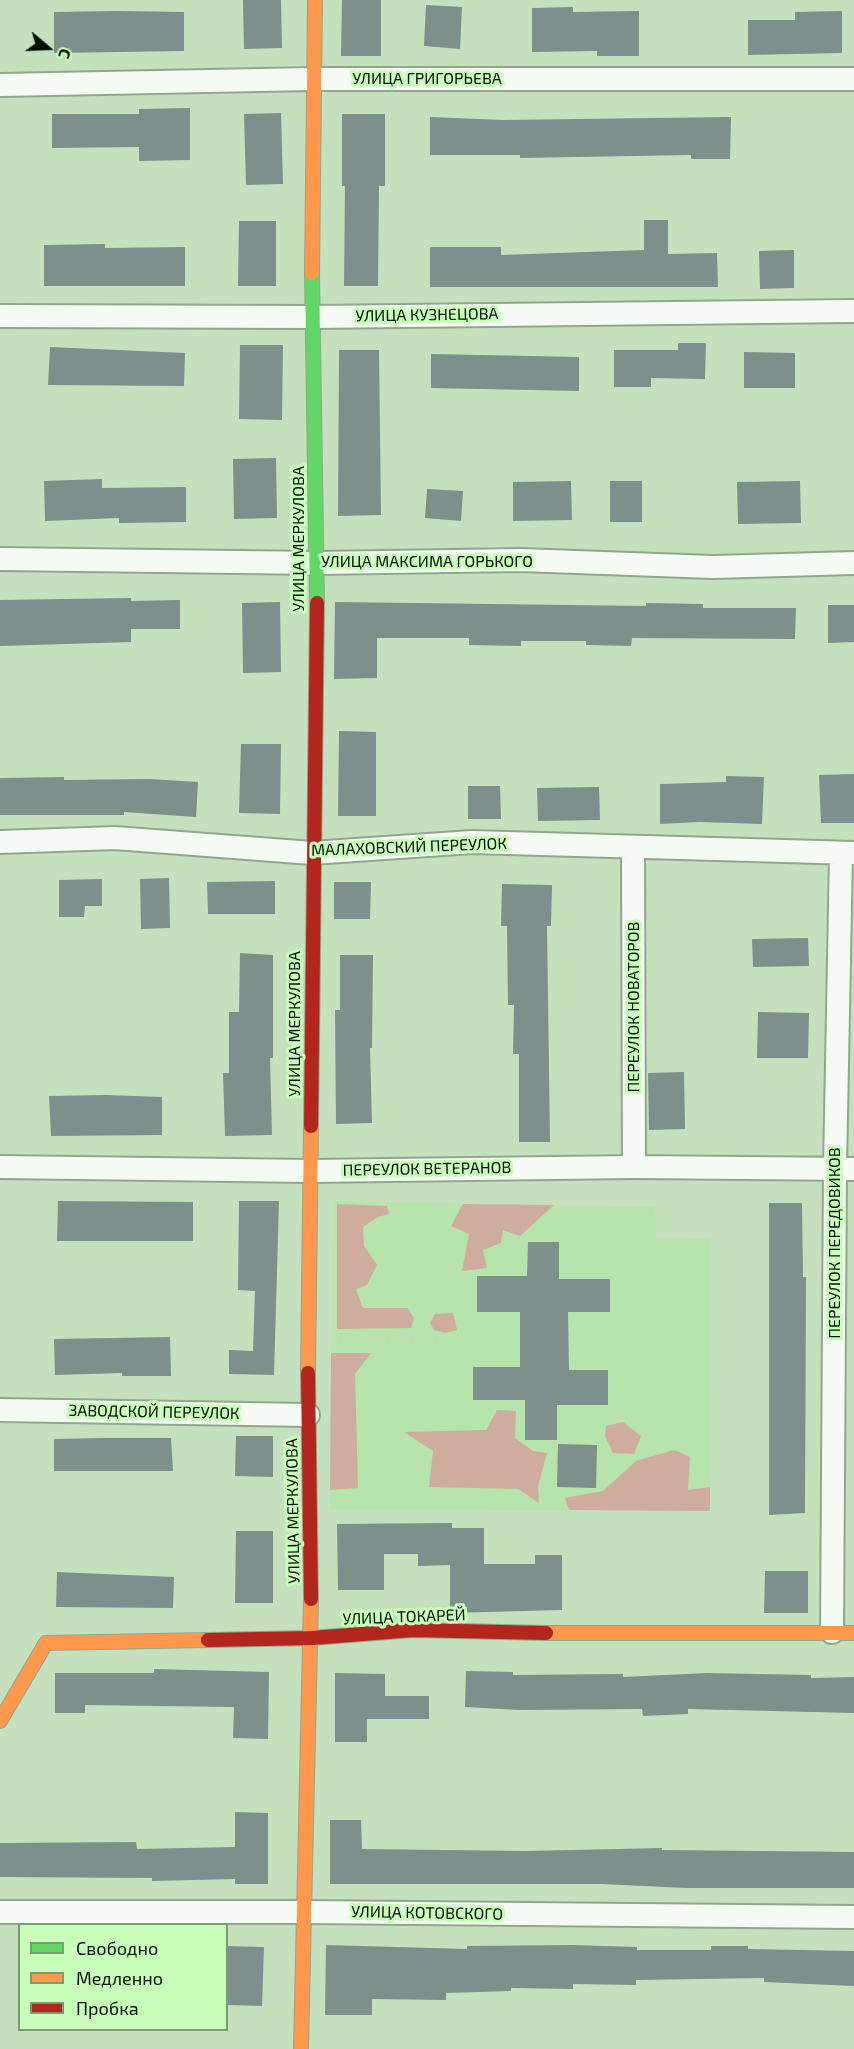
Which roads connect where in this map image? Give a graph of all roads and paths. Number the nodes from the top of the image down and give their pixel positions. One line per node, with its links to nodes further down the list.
1 (315, 0): 2 (street, УЛИЦА МЕРКУЛОВА)
2 (312, 79): 3 (street, УЛИЦА ГРИГОРЬЕВА); 4 (street, УЛИЦА ГРИГОРЬЕВА); 7 (street, УЛИЦА МЕРКУЛОВА)
3 (854, 79)
4 (0, 85)
5 (854, 311): 7 (street, УЛИЦА КУЗНЕЦОВА)
6 (0, 316): 7 (street, УЛИЦА КУЗНЕЦОВА)
7 (312, 316): 9 (street, УЛИЦА МЕРКУЛОВА)
8 (0, 559): 9 (street, УЛИЦА МАКСИМА ГОРЬКОГО)
9 (317, 562): 10 (street, УЛИЦА МАКСИМА ГОРЬКОГО); 13 (street, УЛИЦА МЕРКУЛОВА)
10 (854, 563)
11 (0, 842): 13 (street, МАЛАХОВСКИЙ ПЕРЕУЛОК)
12 (633, 847): 13 (street, МАЛАХОВСКИЙ ПЕРЕУЛОК); 14 (street, МАЛАХОВСКИЙ ПЕРЕУЛОК); 16 (street, ПЕРЕУЛОК НОВАТОРОВ)
13 (312, 852): 18 (street, УЛИЦА МЕРКУЛОВА)
14 (848, 853): 17 (street, ПЕРЕУЛОК ПЕРЕДОВИКОВ)
15 (0, 1167): 18 (street, ПЕРЕУЛОК ВЕТЕРАНОВ)
16 (634, 1167): 17 (street, ПЕРЕУЛОК ВЕТЕРАНОВ); 18 (street, ПЕРЕУЛОК ВЕТЕРАНОВ)
17 (845, 1168): 23 (street, ПЕРЕУЛОК ПЕРЕДОВИКОВ)
18 (310, 1171): 20 (street, УЛИЦА МЕРКУЛОВА)
19 (449, 1338): 20 (path)
20 (309, 1339): 22 (street, УЛИЦА МЕРКУЛОВА)
21 (0, 1410): 22 (street, ЗАВОДСКОЙ ПЕРЕУЛОК)
22 (308, 1415): 24 (street, УЛИЦА МЕРКУЛОВА)
23 (843, 1633): 24 (street, УЛИЦА ТОКАРЕЙ)
24 (312, 1638): 25 (street, УЛИЦА ТОКАРЕЙ); 27 (street, УЛИЦА МЕРКУЛОВА)
25 (0, 1721)
26 (0, 1912): 27 (street, УЛИЦА КОТОВСКОГО)
27 (304, 1912): 28 (street, УЛИЦА КОТОВСКОГО); 29 (street, УЛИЦА МЕРКУЛОВА)
28 (854, 1917)
29 (301, 2049)

